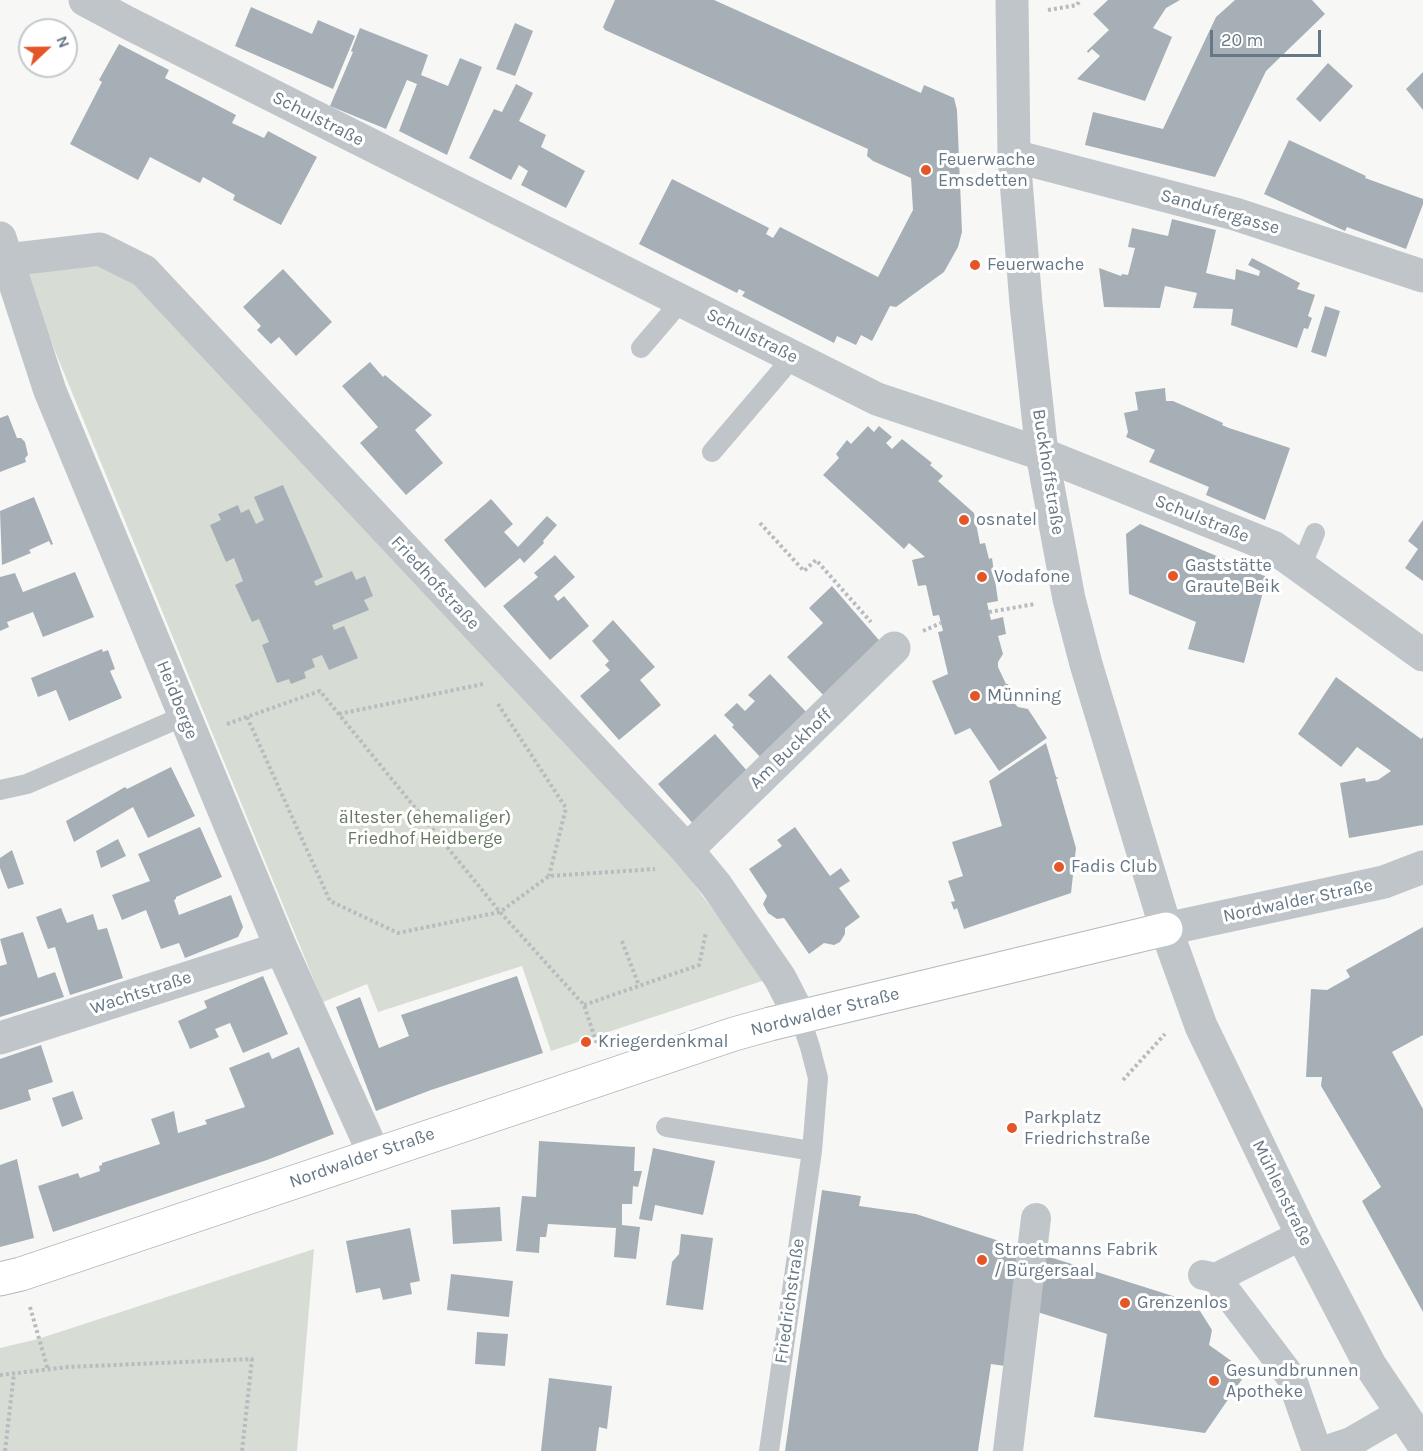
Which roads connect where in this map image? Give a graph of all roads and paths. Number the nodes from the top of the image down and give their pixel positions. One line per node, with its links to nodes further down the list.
1 (85, 0): 8 (street, Schulstraße)
2 (1012, 0): 5 (street, Buckhoffstraße)
3 (1083, 0): 4 (path)
4 (1077, 5)
5 (1014, 156): 7 (street, Sandufergasse); 12 (street, Buckhoffstraße)
6 (4, 249): 24 (street, Heidberge); 26 (street, Friedhofstraße)
7 (1423, 276)
8 (682, 300): 9 (lane); 10 (street, Schulstraße)
9 (641, 348)
10 (793, 357): 11 (lane); 12 (street, Schulstraße)
11 (712, 452)
12 (1042, 454): 15 (street, Schulstraße); 16 (street, Buckhoffstraße)
13 (760, 523): 18 (path)
14 (1315, 533): 15 (lane)
15 (1301, 567): 19 (street, Schulstraße)
16 (1069, 599): 17 (path); 31 (street, Buckhoffstraße)
17 (989, 612)
18 (894, 648): 26 (street, Am Buckhoff)
19 (1423, 655)
20 (485, 684): 22 (path)
21 (497, 703): 28 (path)
22 (339, 714): 23 (path); 30 (path)
23 (247, 717): 24 (path); 30 (path)
24 (188, 727): 25 (lane); 33 (street, Heidberge)
25 (0, 790)
26 (676, 859): 28 (path); 29 (street, Friedhofstraße)
27 (1423, 867): 31 (street, Nordwalder Straße)
28 (549, 876): 30 (path)
29 (716, 885): 34 (path); 37 (street, Friedhofstraße)
30 (500, 912): 35 (path)
31 (1166, 930): 36 (street, Mühlenstraße); 37 (main road, Nordwalder Straße)
32 (622, 941): 34 (path)
33 (281, 948): 38 (street, Wachtstraße); 43 (street, Heidberge)
34 (639, 986): 35 (path)
35 (584, 1005): 39 (path)
36 (1194, 1005): 40 (path); 45 (street, Mühlenstraße)
37 (800, 1017): 39 (main road, Nordwalder Straße); 42 (lane, Friedrichstraße)
38 (0, 1038)
39 (608, 1077): 43 (main road, Nordwalder Straße)
40 (1123, 1080)
41 (666, 1127): 42 (lane)
42 (812, 1151): 54 (lane, Friedrichstraße)
43 (374, 1154): 46 (main road, Nordwalder Straße)
44 (1036, 1218): 55 (street)
45 (1302, 1235): 50 (street, Mühlenstraße); 56 (street)
46 (10, 1277): 47 (path)
47 (48, 1370): 48 (path); 53 (path)
48 (14, 1373): 49 (path); 52 (path)
49 (0, 1375)
50 (1401, 1413): 51 (street, Mühlenstraße); 57 (street)
51 (1423, 1444)
52 (4, 1451)
53 (242, 1451)
54 (768, 1451)
55 (1008, 1451)
56 (1317, 1451)
57 (1324, 1451)

